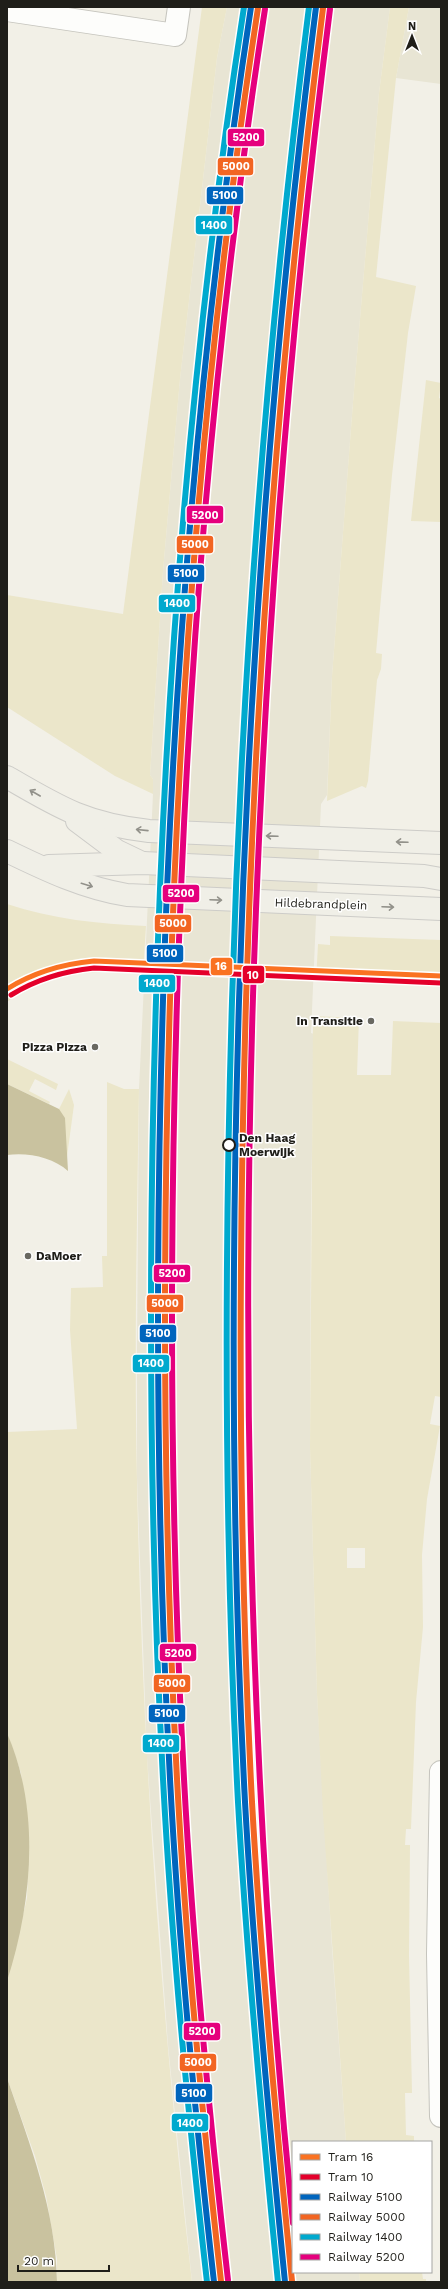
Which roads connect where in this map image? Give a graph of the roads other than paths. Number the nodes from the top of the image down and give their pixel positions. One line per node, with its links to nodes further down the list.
1 (179, 7): 2 (street)
2 (7, 10)
3 (7, 777): 4 (main road, Hildebrandplein, one-way to 3)
4 (62, 809): 5 (main road, Hildebrandplein, one-way to 4); 7 (main road, Hildebrandplein)
5 (441, 843)
6 (7, 852): 8 (main road, Hildebrandplein)
7 (143, 863): 8 (main road, Hildebrandplein); 9 (main road, Hildebrandplein)
8 (38, 865): 10 (main road, Hildebrandplein, one-way to 10)
9 (435, 877)
10 (441, 909)
11 (441, 1772): 12 (street)
12 (441, 2116)

